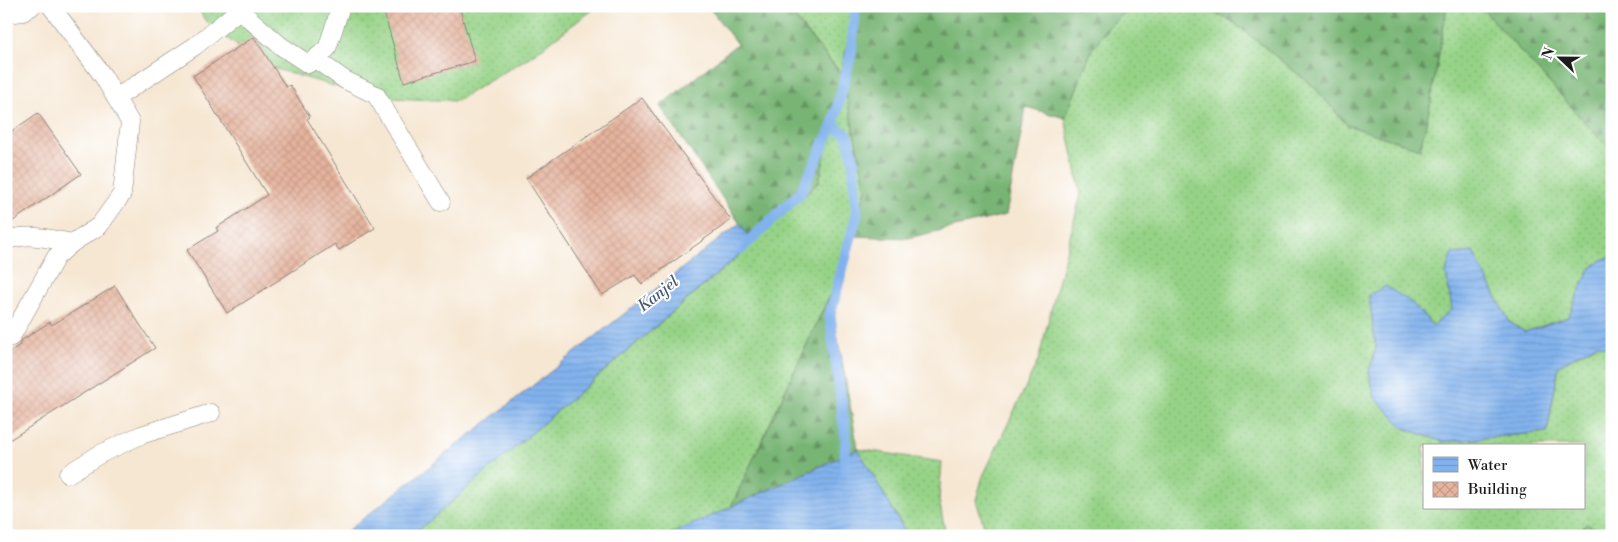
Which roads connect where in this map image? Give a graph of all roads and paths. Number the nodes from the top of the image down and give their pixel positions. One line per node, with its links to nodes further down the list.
1 (32, 6): 5 (lane)
2 (51, 6): 7 (lane)
3 (341, 6): 6 (lane)
4 (242, 8): 6 (lane); 7 (lane)
5 (6, 14)
6 (314, 59): 8 (lane)
7 (116, 98): 10 (lane)
8 (441, 202)
9 (6, 241): 10 (lane)
10 (72, 243): 11 (lane)
11 (11, 337)
12 (210, 413): 13 (lane)
13 (68, 474)

